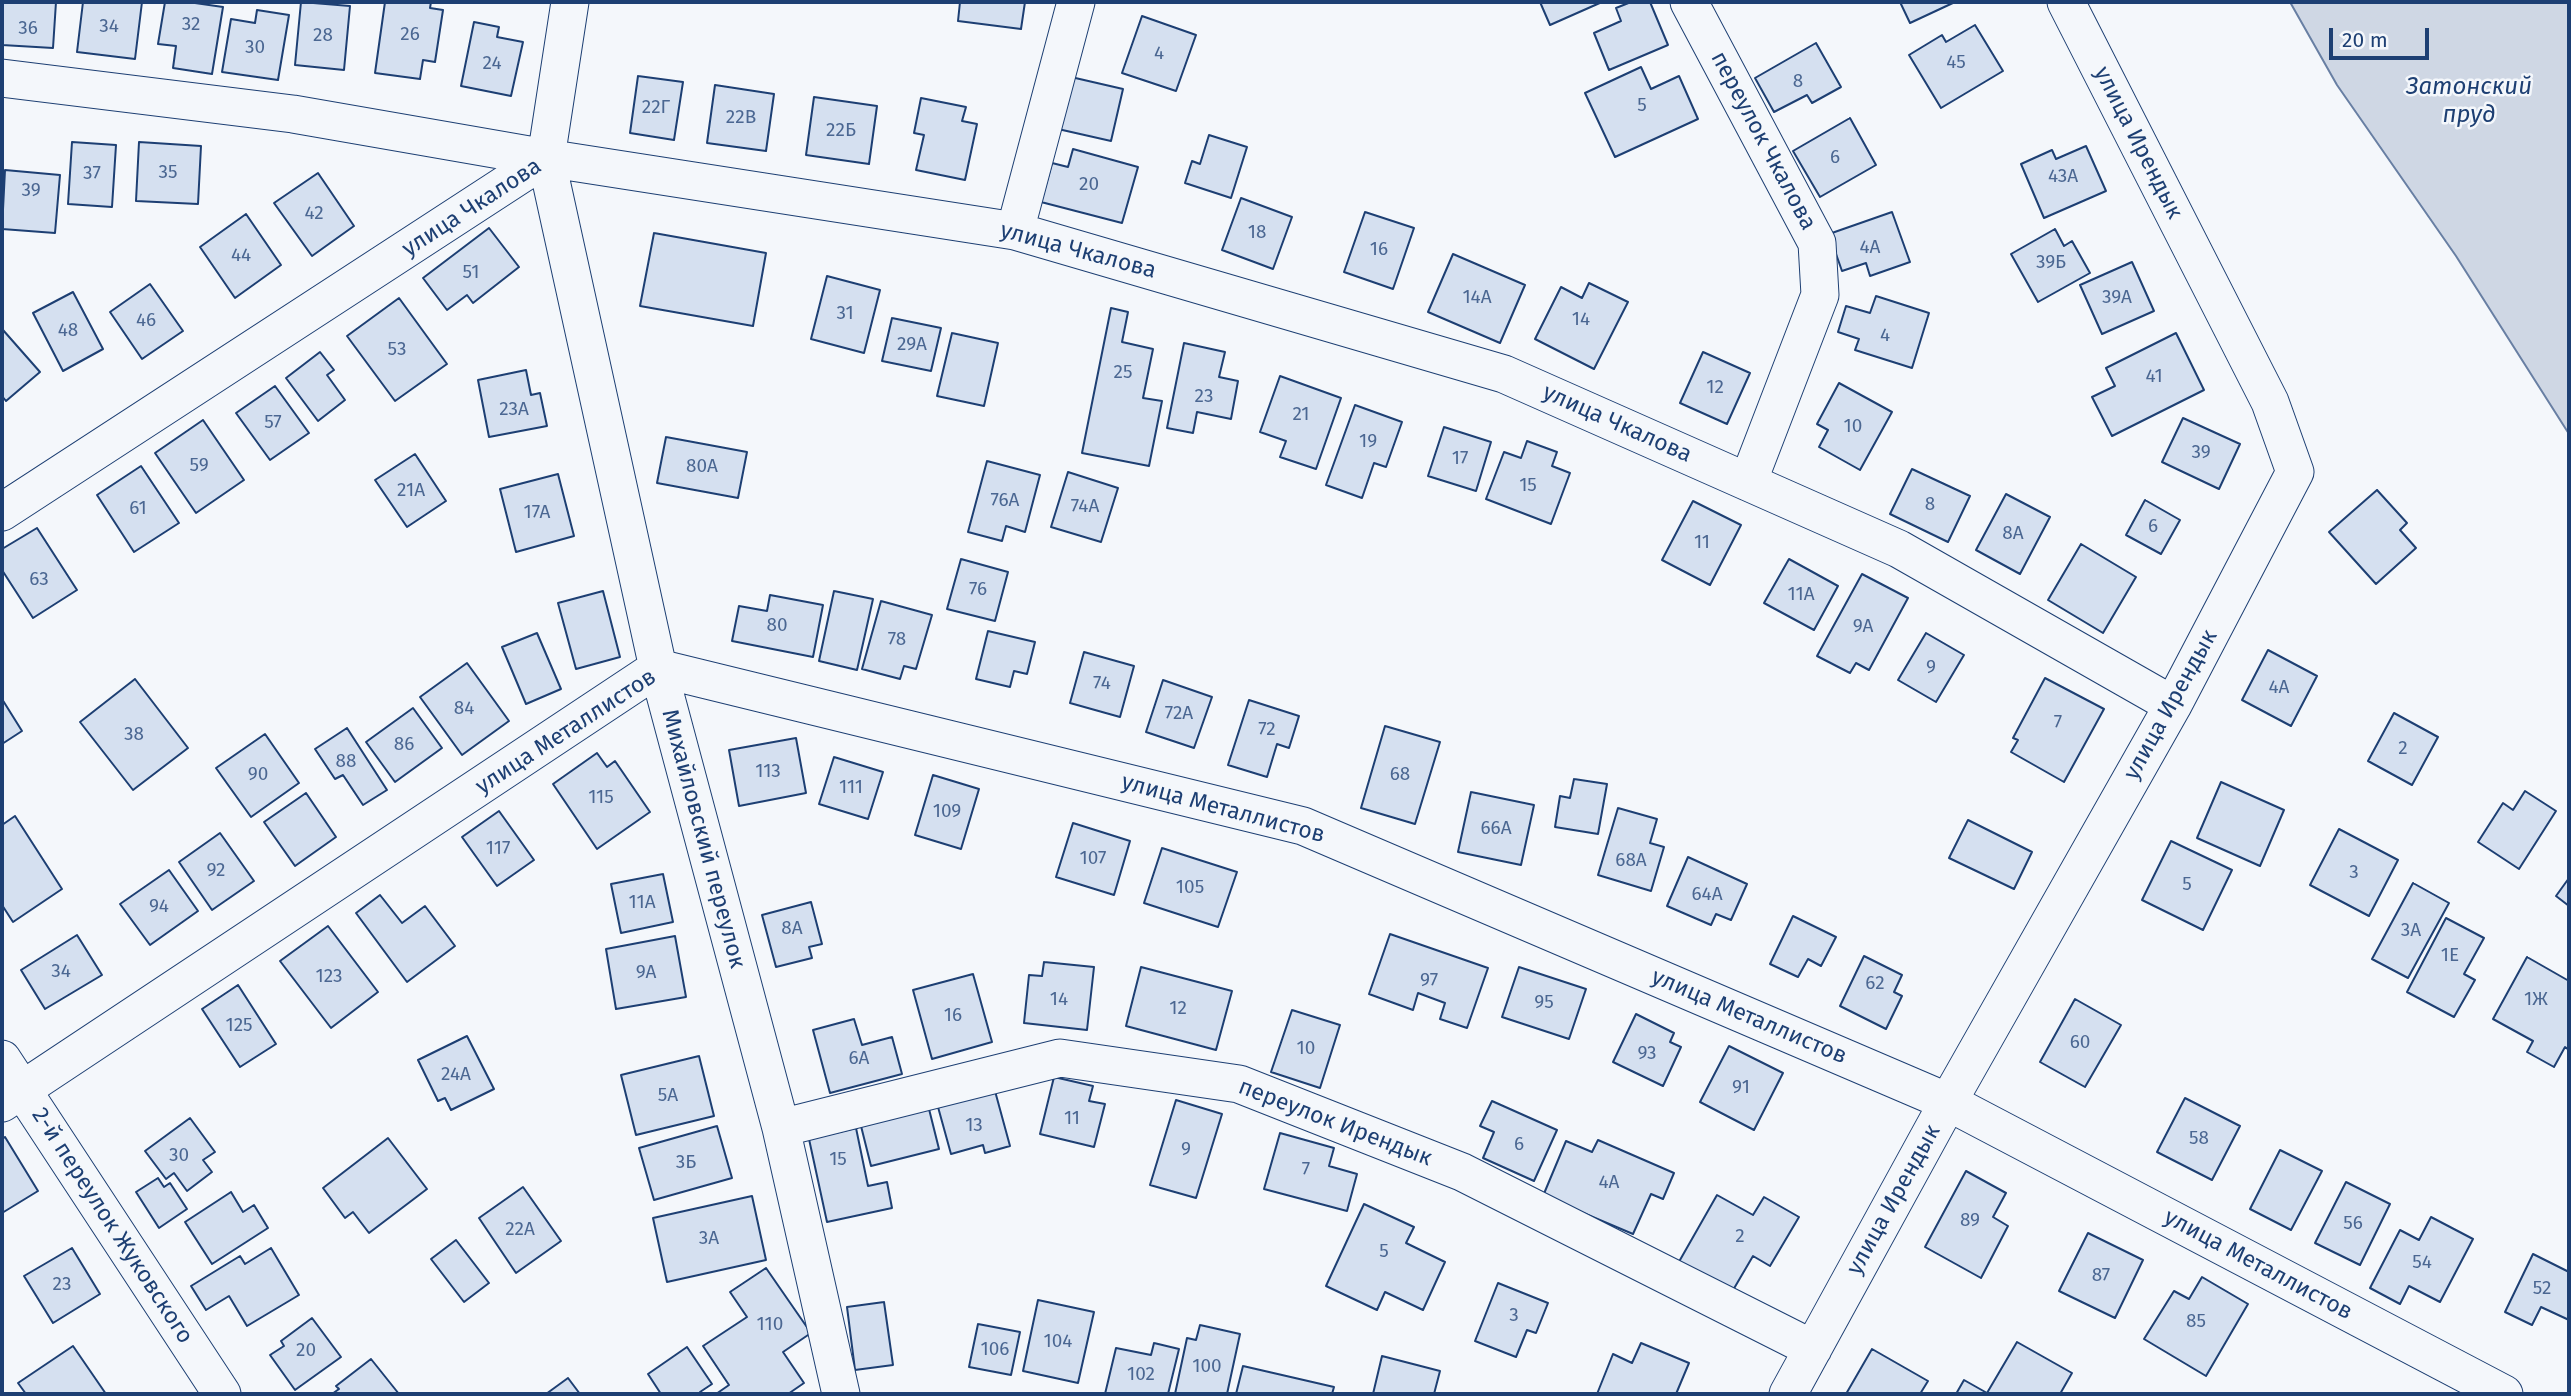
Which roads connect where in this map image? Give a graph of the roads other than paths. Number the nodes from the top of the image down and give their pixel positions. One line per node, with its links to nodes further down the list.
1 (570, 2): 6 (street)
2 (1076, 2): 7 (street)
3 (1689, 2): 8 (street, переулок Чкалова)
4 (2066, 2): 11 (street, улица Ирендык)
5 (2, 78): 6 (street)
6 (547, 158): 7 (street, улица Чкалова); 9 (street, улица Чкалова); 10 (street, Михайловский переулок)
7 (1015, 231): 8 (street, улица Чкалова)
8 (1748, 482): 11 (street, улица Чкалова)
9 (2, 512)
10 (658, 668): 13 (street, улица Металлистов); 14 (street, улица Металлистов); 15 (street, Михайловский переулок)
11 (2173, 705): 14 (street, улица Ирендык)
12 (2, 1059): 13 (street, 2-й переулок Жуковского)
13 (12, 1097): 17 (street, 2-й переулок Жуковского)
14 (1948, 1102): 16 (street, улица Ирендык); 20 (street, улица Металлистов)
15 (781, 1128): 16 (street, переулок Ирендык); 18 (street, Михайловский переулок)
16 (1813, 1349): 19 (street, улица Ирендык)
17 (222, 1394)
18 (841, 1394)
19 (1788, 1394)
20 (2504, 1394)

